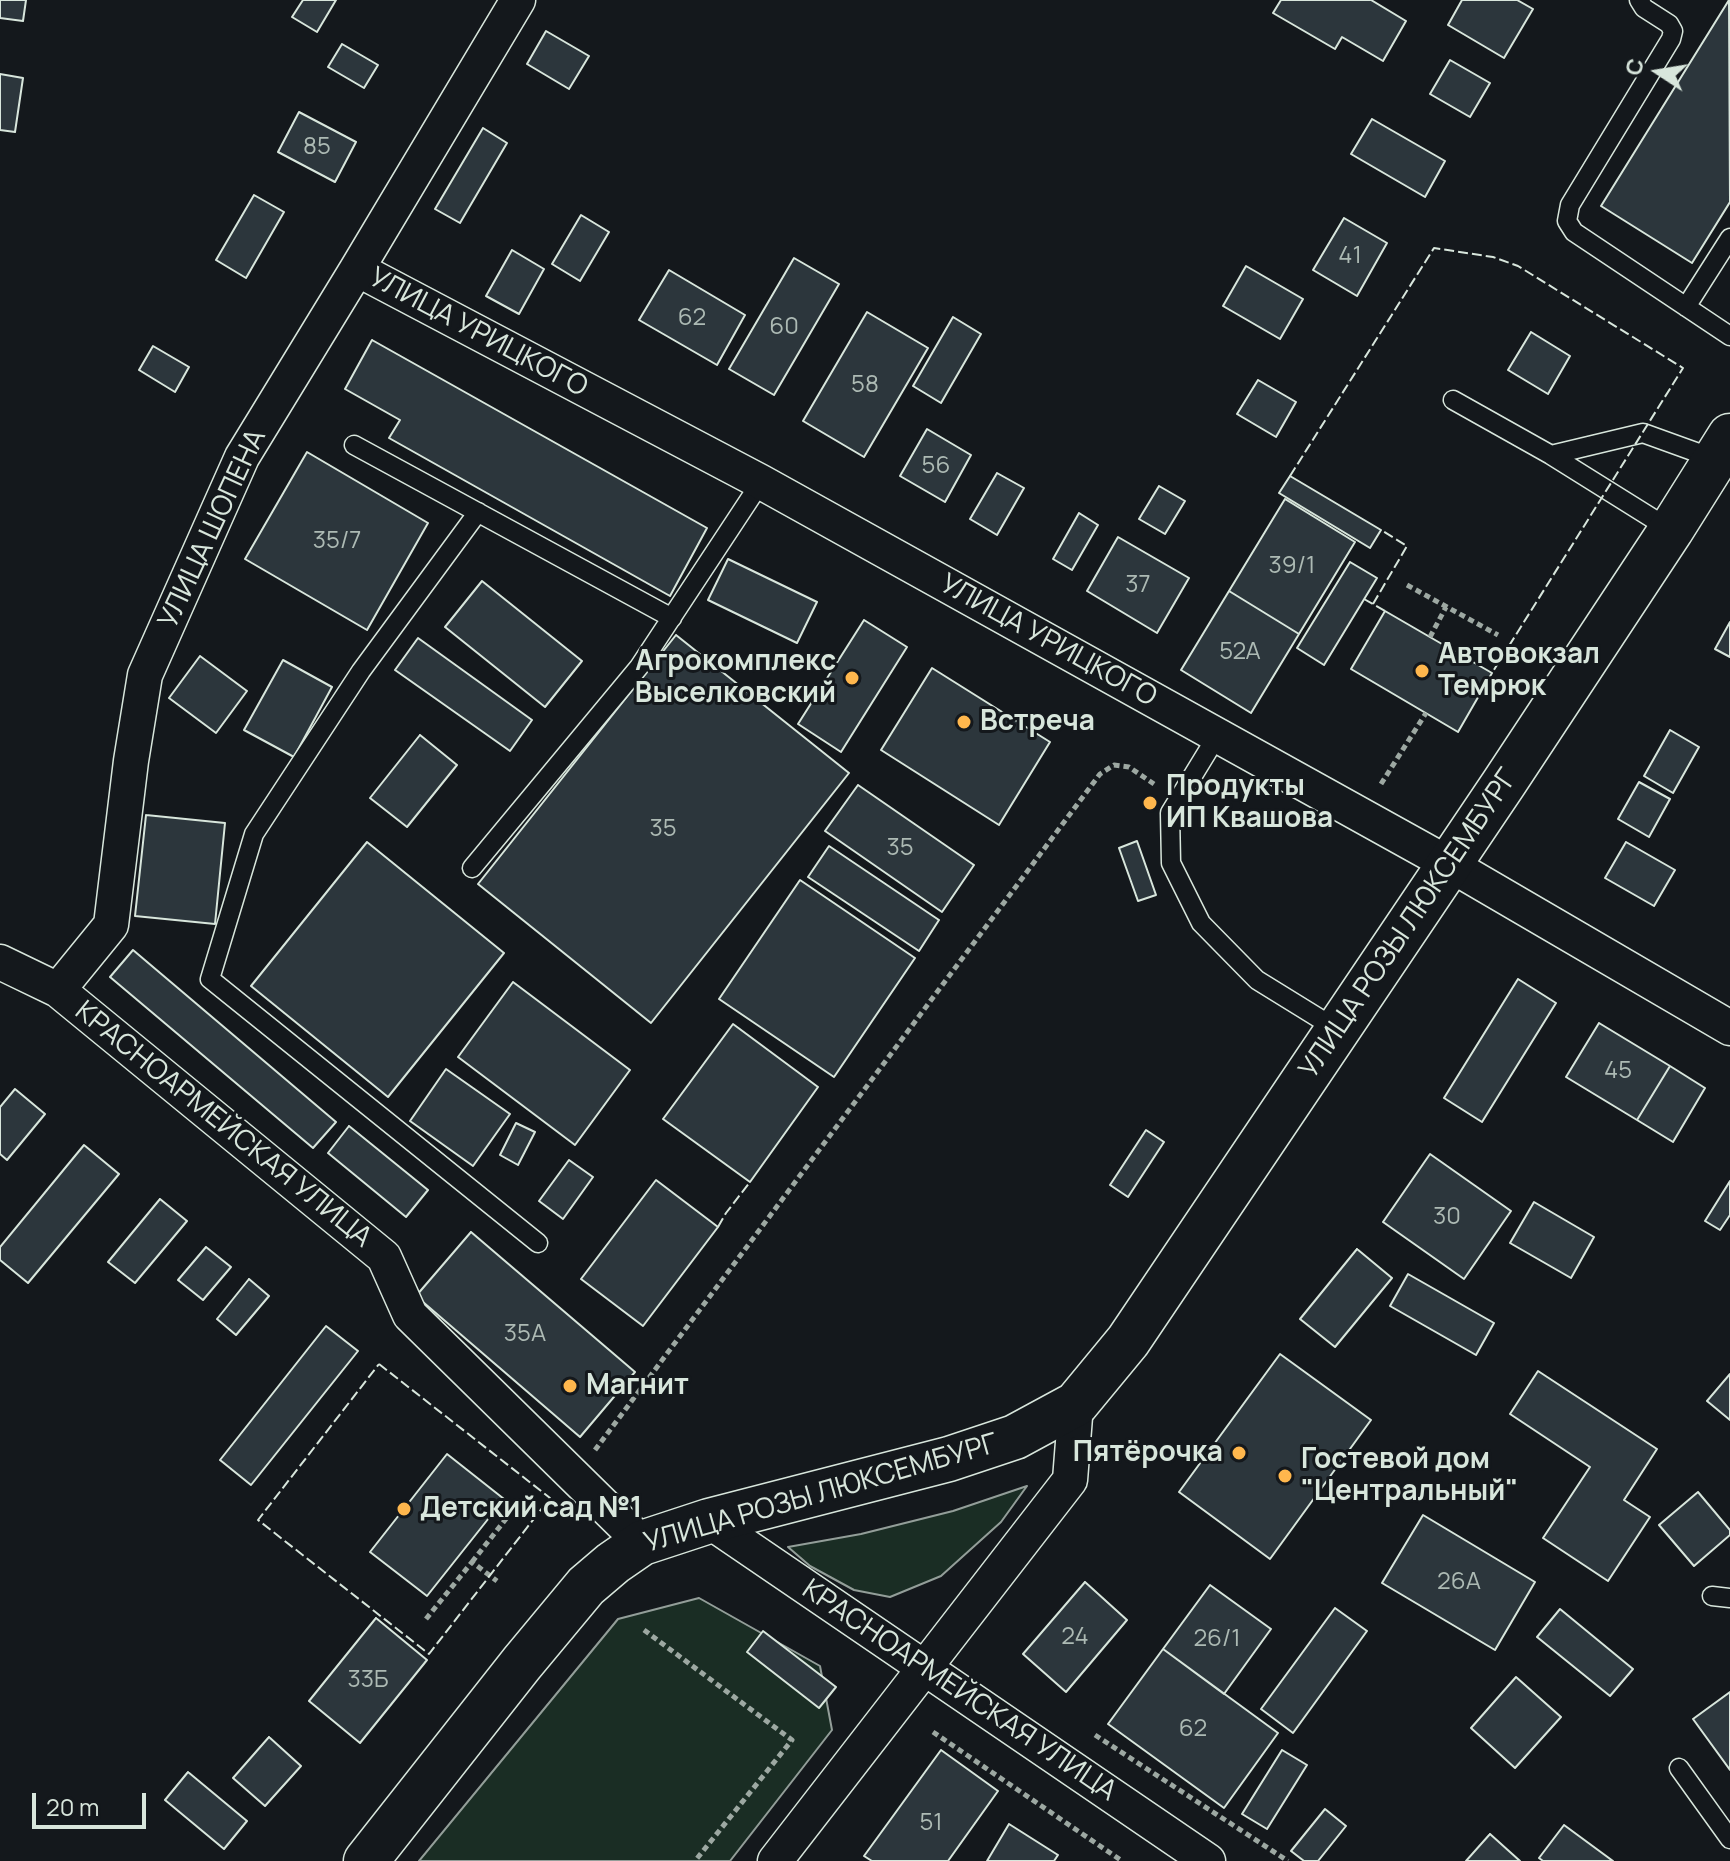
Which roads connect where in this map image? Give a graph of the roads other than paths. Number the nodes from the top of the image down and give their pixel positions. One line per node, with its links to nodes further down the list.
1 (518, 0): 4 (street, УЛИЦА ШОПЕНА)
2 (1639, 0): 5 (lane)
3 (1730, 238): 5 (lane)
4 (357, 269): 11 (street, УЛИЦА УРИЦКОГО); 19 (street, УЛИЦА ШОПЕНА)
5 (1686, 307): 6 (lane)
6 (1730, 336)
7 (1453, 400): 10 (lane)
8 (354, 445): 12 (lane)
9 (1723, 448): 10 (lane); 13 (main road, УЛИЦА РОЗЫ ЛЮКСЕМБУРГ)
10 (1551, 455): 13 (lane)
11 (761, 482): 14 (lane); 15 (street, УЛИЦА УРИЦКОГО)
12 (478, 512): 14 (lane); 22 (lane)
13 (1671, 530): 16 (main road, УЛИЦА РОЗЫ ЛЮКСЕМБУРГ)
14 (672, 618): 17 (lane)
15 (1217, 736): 16 (street, УЛИЦА УРИЦКОГО); 21 (lane)
16 (1449, 864): 20 (street, УЛИЦА УРИЦКОГО); 21 (main road, УЛИЦА РОЗЫ ЛЮКСЕМБУРГ)
17 (472, 868)
18 (0, 962): 19 (street)
19 (58, 990): 25 (street, КРАСНОАРМЕЙСКАЯ УЛИЦА)
20 (1730, 1028)
21 (1338, 1030): 23 (main road, УЛИЦА РОЗЫ ЛЮКСЕМБУРГ)
22 (538, 1243)
23 (1076, 1404): 24 (main road, УЛИЦА РОЗЫ ЛЮКСЕМБУРГ); 26 (street)
24 (709, 1521): 25 (main road, УЛИЦА РОЗЫ ЛЮКСЕМБУРГ); 26 (street, КРАСНОАРМЕЙСКАЯ УЛИЦА)
25 (642, 1543): 29 (main road, УЛИЦА РОЗЫ ЛЮКСЕМБУРГ)
26 (925, 1668): 30 (street); 31 (street, КРАСНОАРМЕЙСКАЯ УЛИЦА)
27 (1679, 1768): 28 (lane)
28 (1730, 1839)
29 (366, 1861)
30 (775, 1861)
31 (1208, 1861)

